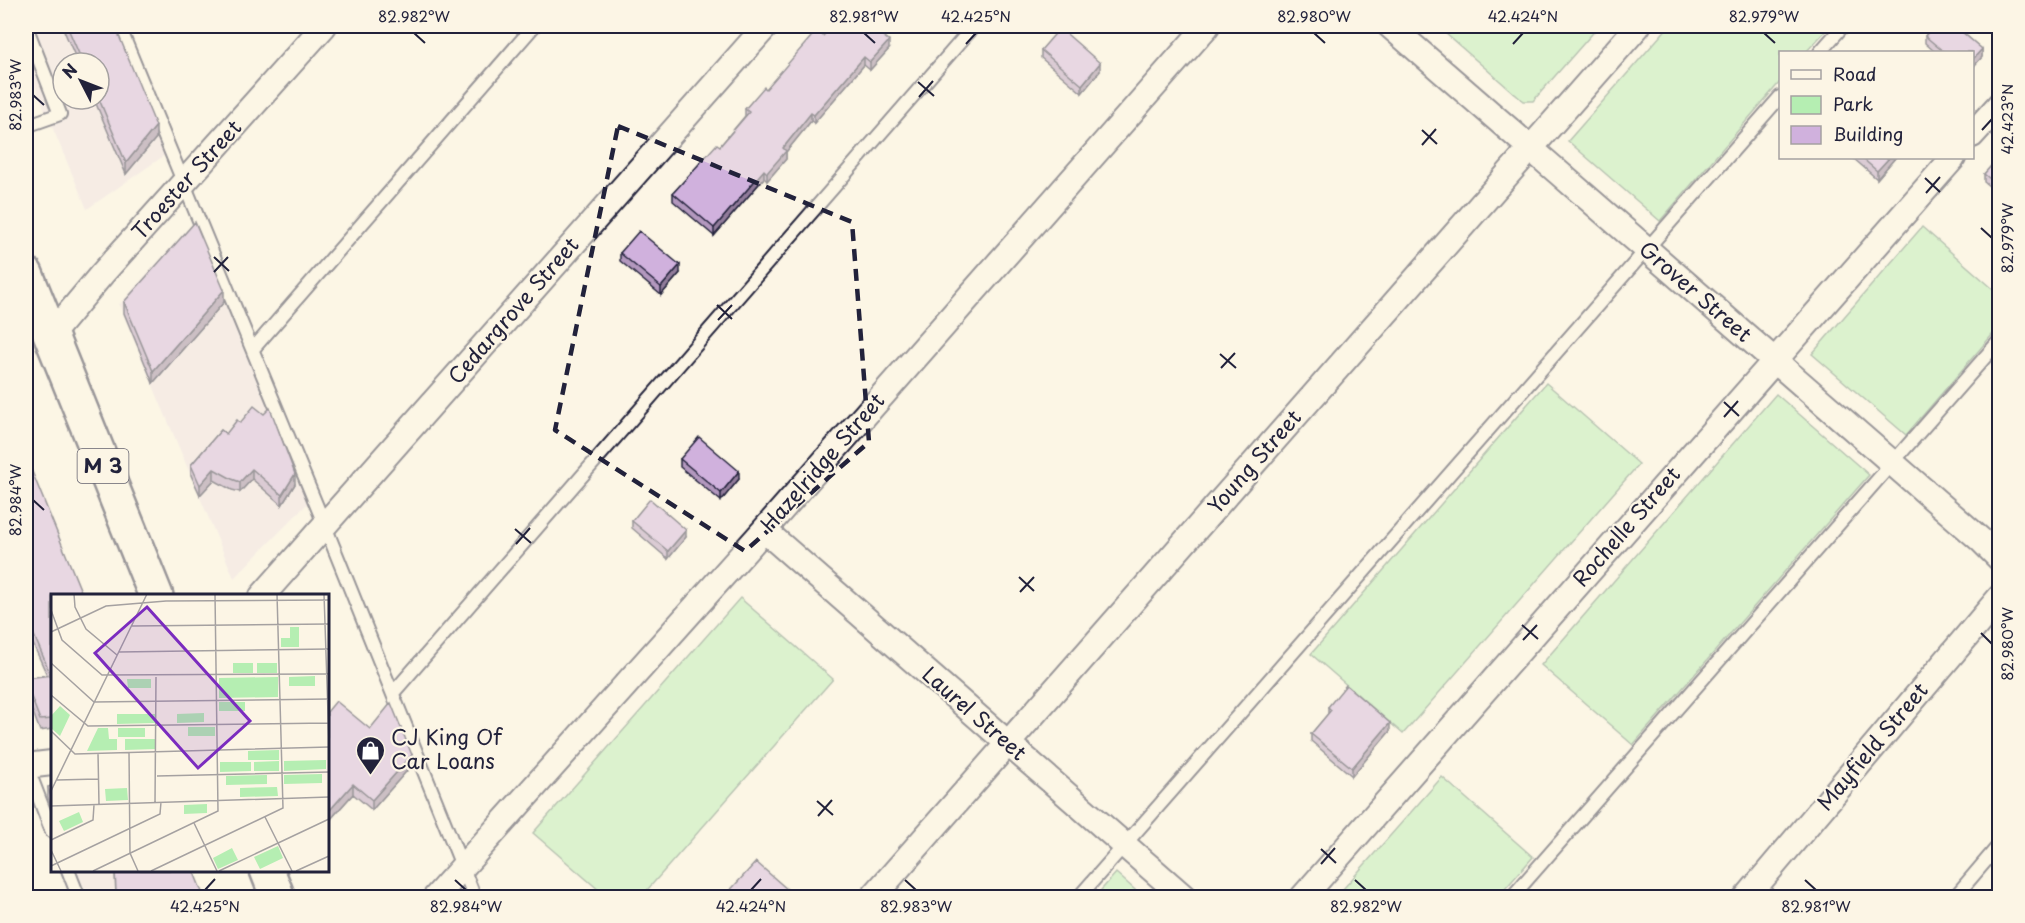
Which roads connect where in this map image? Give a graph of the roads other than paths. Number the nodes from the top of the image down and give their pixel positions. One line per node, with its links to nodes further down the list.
1 (26, 26): 14 (lane)
2 (119, 26): 18 (lane)
3 (324, 26): 18 (street, Troester Street)
4 (534, 26): 23 (lane)
5 (766, 26): 26 (street, Cedargrove Street)
6 (974, 26): 32 (lane)
7 (1206, 26): 27 (street, Hazelridge Street)
8 (1390, 26): 16 (street, Grover Street)
9 (1638, 26): 16 (street, Young Street)
10 (1843, 26): 11 (lane)
11 (1821, 51)
12 (1779, 98): 19 (lane)
13 (2000, 104): 15 (street)
14 (26, 126)
15 (1974, 133)
16 (1530, 148): 19 (street, Grover Street); 33 (street, Young Street)
17 (1952, 159): 24 (street, Rochelle Street)
18 (185, 184): 21 (street, Troester Street); 23 (lane)
19 (1646, 249): 24 (street, Grover Street); 37 (lane)
20 (26, 274): 21 (main road, M 3)
21 (50, 336): 29 (main road, M 3)
22 (2000, 340): 25 (lane)
23 (252, 349): 26 (lane)
24 (1774, 361): 25 (street, Grover Street); 49 (street, Rochelle Street)
25 (1891, 463): 28 (street, Grover Street); 50 (lane)
26 (325, 526): 30 (street, Cedargrove Street); 32 (lane)
27 (764, 530): 33 (street, Laurel Street); 39 (street, Hazelridge Street)
28 (2000, 559)
29 (155, 594)
30 (264, 594)
31 (2000, 597): 51 (street, Mayfield Street)
32 (393, 693): 39 (lane)
33 (1008, 743): 37 (street, Laurel Street); 46 (street, Young Street)
34 (51, 763): 35 (street)
35 (26, 766): 36 (lane)
36 (51, 829)
37 (1124, 844): 47 (lane); 48 (street, Laurel Street)
38 (2000, 844): 52 (lane)
39 (463, 867): 44 (street, Hazelridge Street); 45 (lane)
40 (69, 872): 42 (lane)
41 (268, 872): 43 (main road)
42 (79, 897)
43 (278, 897)
44 (435, 897)
45 (475, 897)
46 (872, 897)
47 (1078, 897)
48 (1185, 897)
49 (1302, 897)
50 (1511, 897)
51 (1746, 897)
52 (1954, 897)

